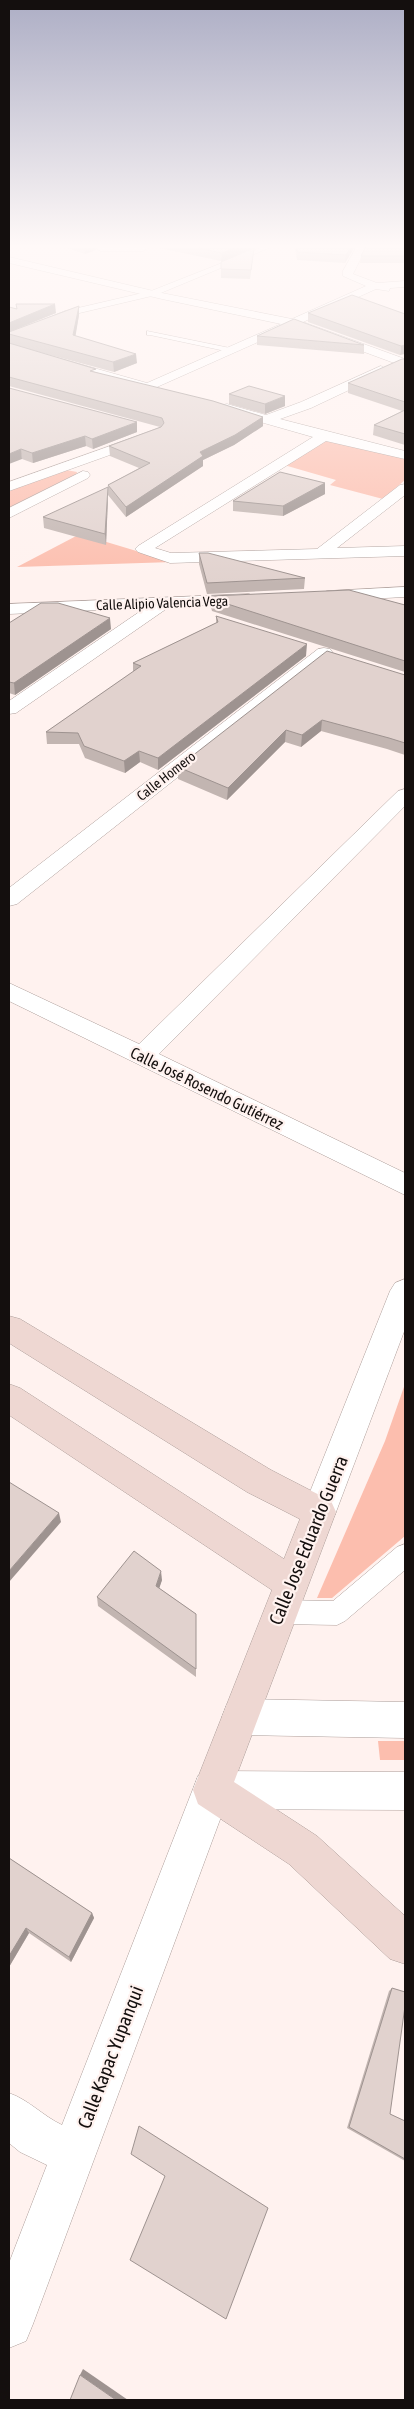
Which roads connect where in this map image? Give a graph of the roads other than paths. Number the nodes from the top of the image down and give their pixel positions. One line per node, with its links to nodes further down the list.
1 (53, 360): 4 (street)
2 (207, 360): 4 (street)
3 (404, 361): 7 (street)
4 (148, 387): 5 (street)
5 (166, 392)
6 (213, 404): 7 (street)
7 (268, 419): 8 (street)
8 (324, 436): 9 (street); 14 (street)
9 (405, 455)
10 (9, 487): 12 (street)
11 (405, 488): 14 (street)
12 (9, 514)
13 (405, 551): 14 (street)
14 (319, 554)
15 (405, 592): 16 (street)
16 (309, 596)
17 (261, 598): 18 (street, Calle Alipio Valencia Vega)
18 (164, 603): 19 (street, Calle Alipio Valencia Vega); 20 (street); 22 (street)
19 (9, 609)
20 (211, 618)
21 (305, 647): 24 (street, Calle Homero)
22 (9, 709)
23 (405, 796): 26 (street)
24 (9, 899)
25 (9, 991): 26 (street, Calle José Rosendo Gutiérrez)
26 (142, 1056): 27 (street, Calle José Rosendo Gutiérrez)
27 (405, 1185)
28 (405, 1291): 31 (street, Calle Jose Eduardo Guerra)
29 (9, 1328): 31 (main road)
30 (9, 1398): 33 (main road)
31 (319, 1512): 33 (main road, Calle Jose Eduardo Guerra)
32 (405, 1555): 33 (lane)
33 (285, 1597): 34 (main road, Calle Jose Eduardo Guerra)
34 (240, 1717): 35 (street); 36 (main road, Calle Jose Eduardo Guerra)
35 (405, 1720)
36 (212, 1790): 37 (street); 38 (main road); 40 (street, Calle Kapac Yupanqui)
37 (405, 1792)
38 (405, 1944)
39 (9, 2115): 40 (street)
40 (73, 2154): 41 (street, Calle Kapac Yupanqui)
41 (9, 2324)

